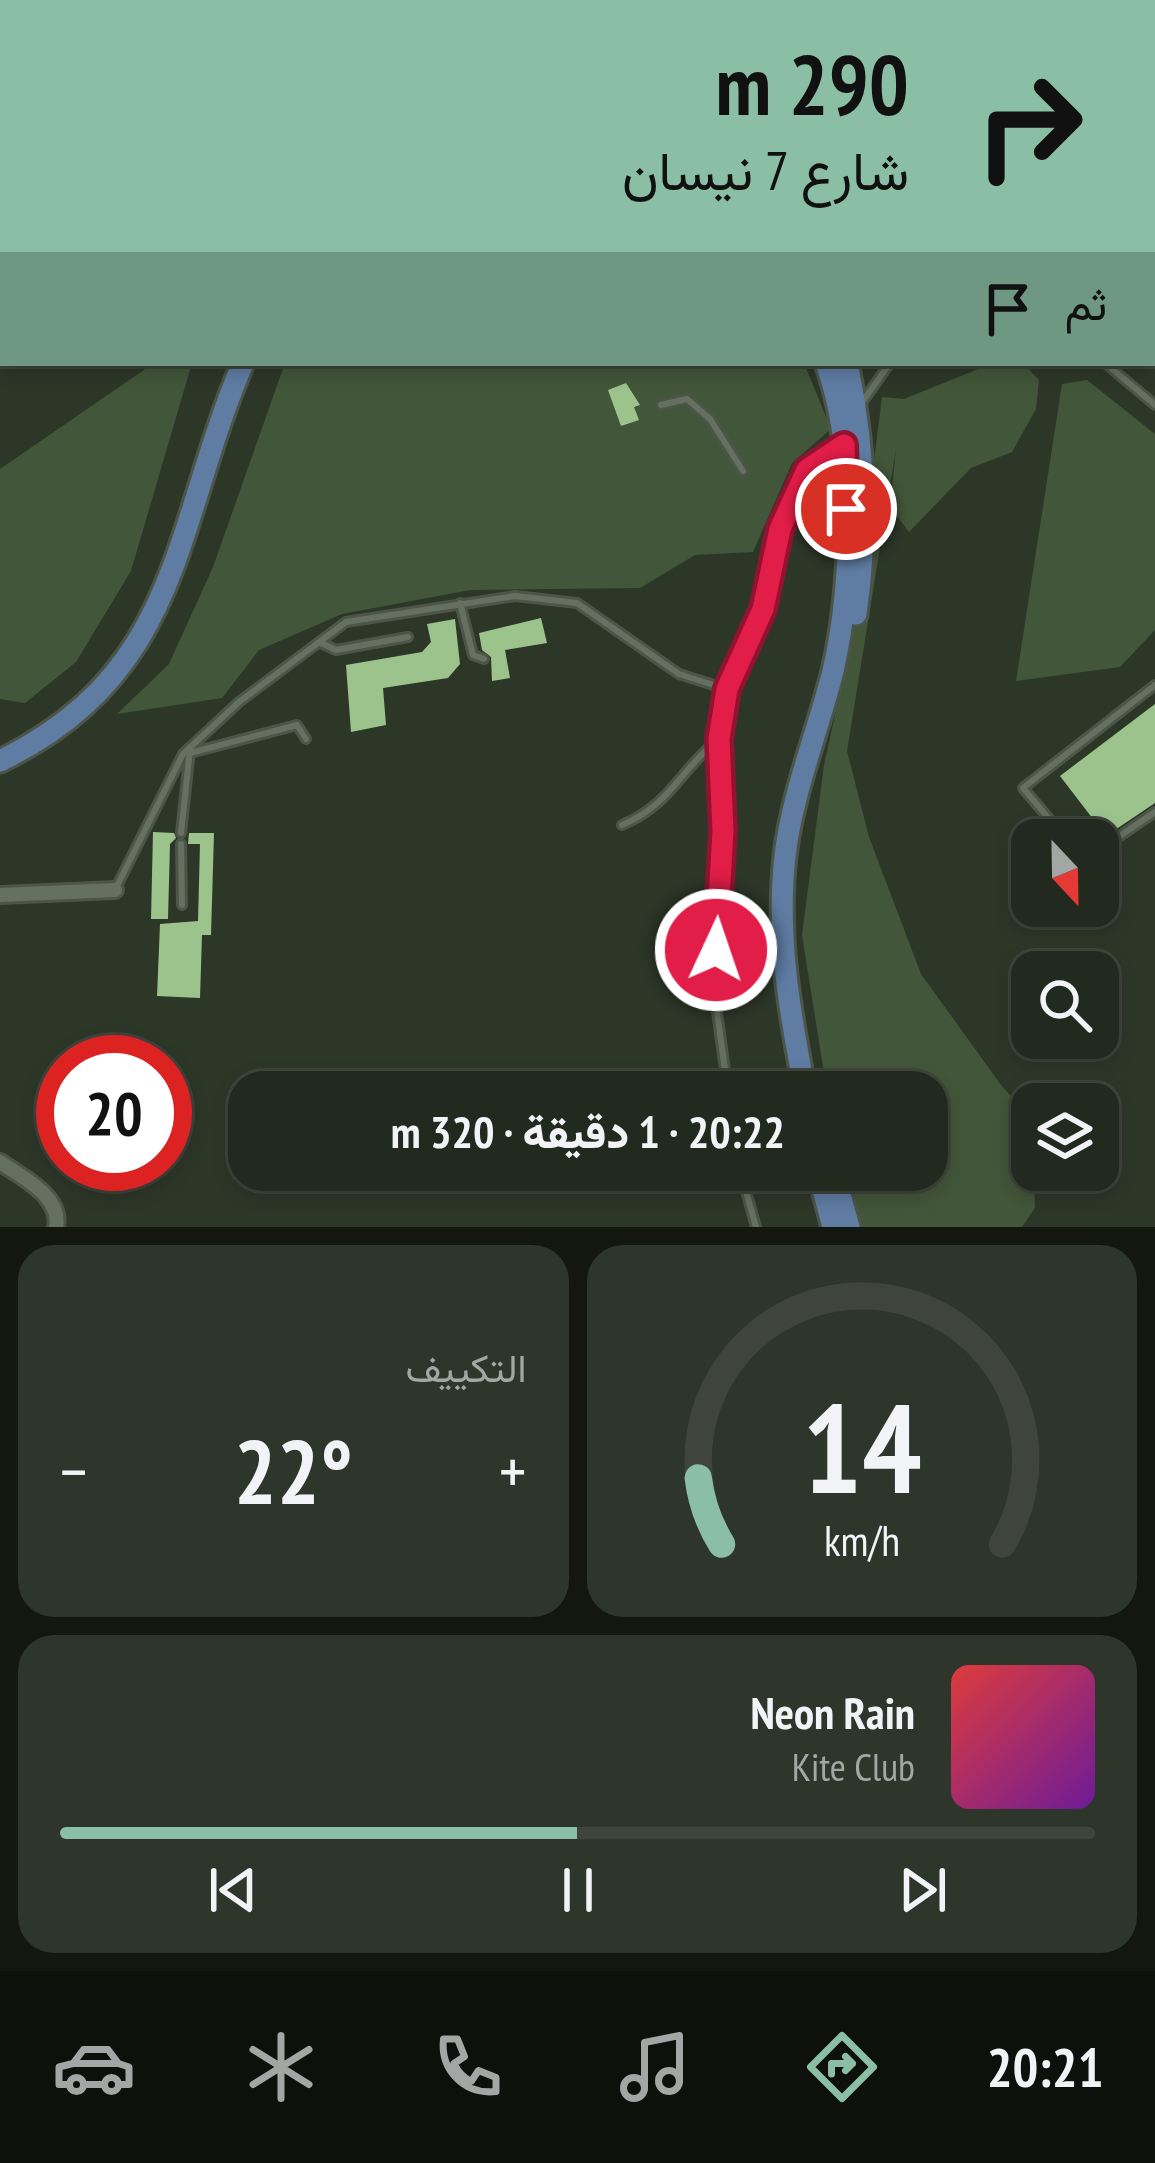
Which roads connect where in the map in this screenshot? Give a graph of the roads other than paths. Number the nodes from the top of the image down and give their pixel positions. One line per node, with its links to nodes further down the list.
1 (227, 366): 19 (main road)
2 (242, 366): 21 (main road)
3 (827, 366): 9 (main road)
4 (847, 366): 9 (main road)
5 (888, 366): 9 (lane)
6 (1109, 366): 8 (lane)
7 (661, 404): 10 (lane)
8 (1155, 404)
9 (854, 428): 16 (lane); 32 (main road); 33 (main road)
10 (743, 471)
11 (460, 603): 13 (lane); 14 (lane); 16 (lane)
12 (408, 638): 13 (lane)
13 (319, 642): 20 (lane)
14 (484, 659)
15 (1155, 686): 23 (lane)
16 (727, 689): 18 (lane)
17 (306, 739): 20 (lane)
18 (719, 739): 24 (lane); 31 (lane)
19 (0, 745)
20 (190, 750): 25 (lane); 28 (lane)
21 (0, 760)
22 (1155, 812): 26 (lane)
23 (1049, 819)
24 (622, 825)
25 (181, 833)
26 (1119, 836)
27 (181, 844): 30 (lane)
28 (115, 890): 29 (street)
29 (0, 895)
30 (182, 905)
31 (725, 1071)
32 (802, 1071)
33 (816, 1071)
34 (0, 1162): 38 (street)
35 (746, 1191): 39 (lane)
36 (824, 1191): 40 (main road)
37 (839, 1191): 41 (main road)
38 (56, 1227)
39 (756, 1227)
40 (833, 1227)
41 (849, 1227)

